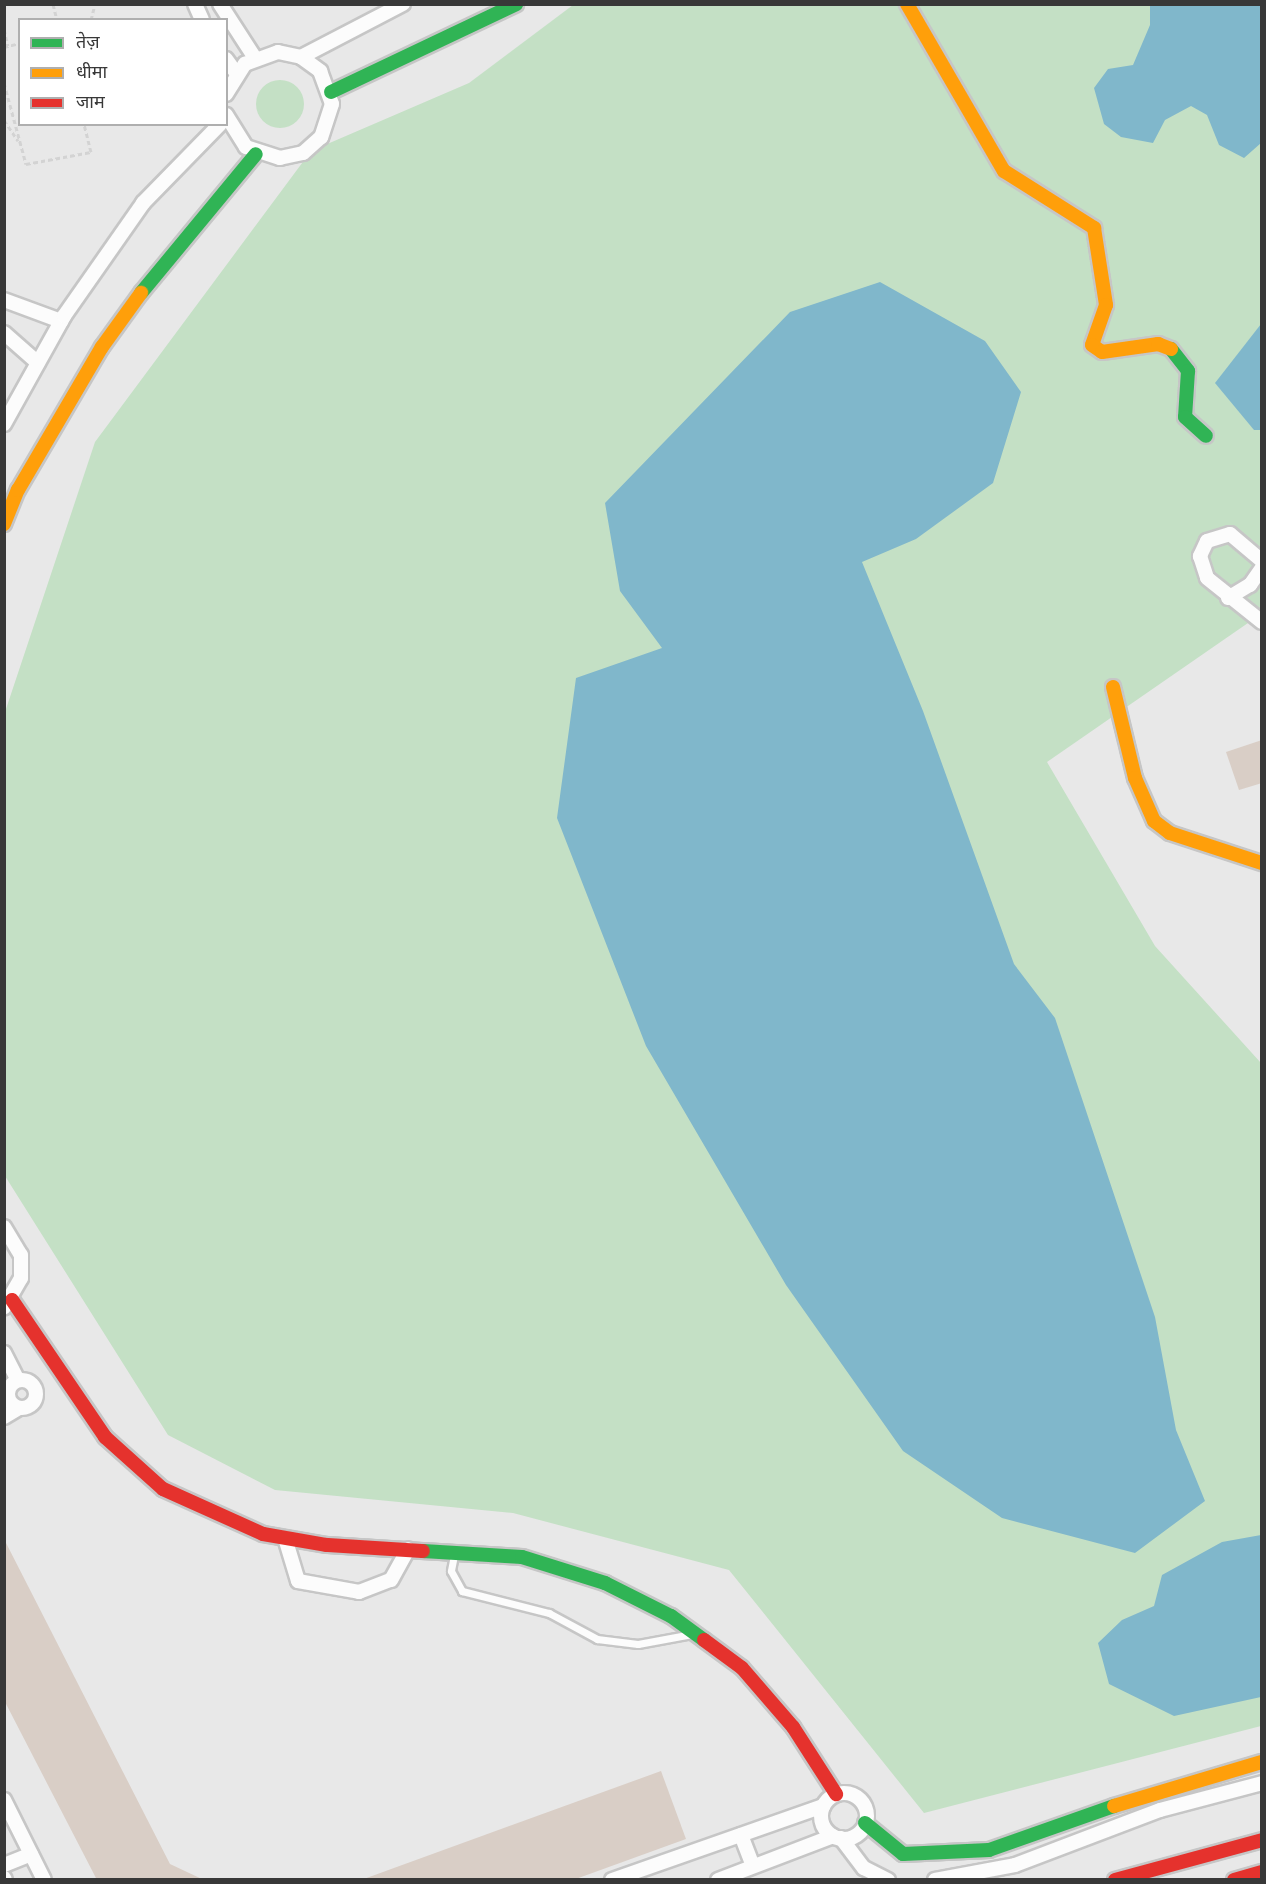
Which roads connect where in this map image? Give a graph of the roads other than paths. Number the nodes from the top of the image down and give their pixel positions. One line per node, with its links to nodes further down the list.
1 (195, 4): 5 (street)
2 (403, 4): 7 (street)
3 (516, 4): 12 (street)
4 (907, 4): 21 (street)
5 (201, 18)
6 (228, 21): 8 (street)
7 (301, 57): 8 (street); 12 (street)
8 (255, 58): 10 (street)
9 (228, 62): 10 (street)
10 (236, 73): 11 (street)
11 (228, 90)
12 (331, 92): 15 (street)
13 (228, 119): 15 (street)
14 (218, 126): 17 (street)
15 (256, 153): 22 (street)
16 (4, 300): 17 (street)
17 (61, 321): 19 (street)
18 (4, 333): 19 (street)
19 (38, 363): 20 (street)
20 (4, 424)
21 (1206, 436)
22 (4, 524)
23 (1262, 561): 25 (street)
24 (1262, 568): 25 (street)
25 (1228, 598): 26 (street)
26 (1262, 622)
27 (1113, 687): 28 (street)
28 (1262, 863)
29 (4, 1227): 30 (street)
30 (8, 1304): 35 (street)
31 (4, 1353): 32 (street)
32 (10, 1386): 33 (street); 33 (street)
33 (19, 1408): 34 (street)
34 (4, 1417)
35 (285, 1538): 36 (street); 36 (street)
36 (408, 1549): 37 (street)
37 (455, 1552): 38 (street); 38 (lane)
38 (694, 1633): 41 (street)
39 (1262, 1762): 44 (street)
40 (1262, 1783): 56 (street)
41 (836, 1794): 43 (street); 44 (street)
42 (4, 1800): 48 (street)
43 (824, 1806): 45 (street); 46 (street)
44 (865, 1823): 46 (street)
45 (741, 1835): 50 (street); 53 (street)
46 (837, 1837): 50 (street); 55 (street)
47 (1262, 1840): 57 (street)
48 (31, 1854): 49 (street); 52 (street)
49 (4, 1865)
50 (753, 1866): 54 (street)
51 (1262, 1872): 58 (street)
52 (44, 1880)
53 (612, 1880)
54 (718, 1880)
55 (888, 1880)
56 (935, 1880)
57 (1115, 1880)
58 (1234, 1880)

